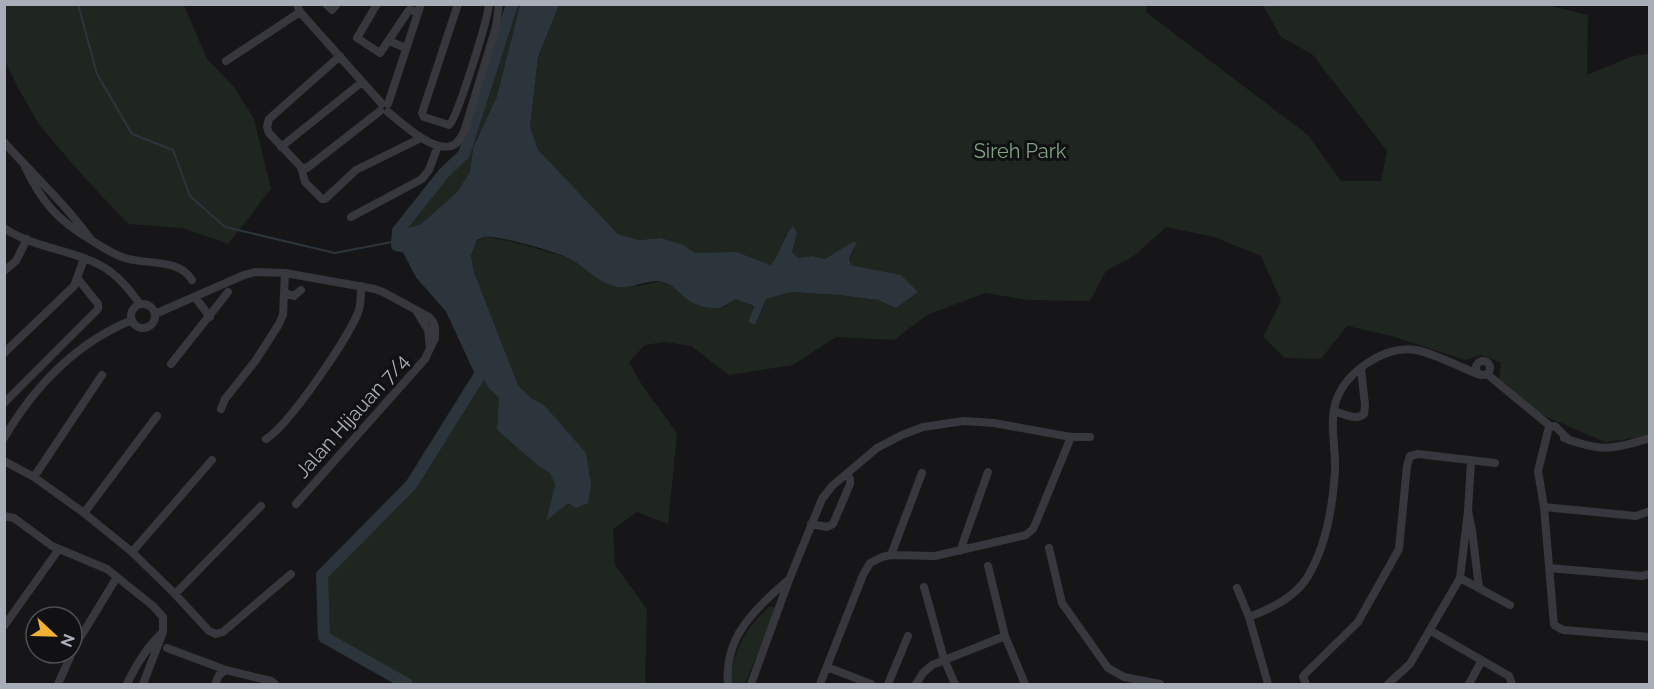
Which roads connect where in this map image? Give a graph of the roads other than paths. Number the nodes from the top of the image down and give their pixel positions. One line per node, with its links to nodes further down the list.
1 (326, 4): 2 (street)
2 (337, 4)
3 (377, 4): 11 (street)
4 (458, 4): 16 (street)
5 (489, 4): 9 (street)
6 (499, 4): 10 (street)
7 (299, 8): 13 (street); 14 (street)
8 (420, 8): 11 (street); 12 (street)
9 (482, 30): 10 (street); 16 (street)
10 (494, 34): 18 (street)
11 (389, 41): 12 (street)
12 (406, 48): 17 (street)
13 (340, 56): 15 (street); 22 (street)
14 (226, 61)
15 (362, 82): 17 (street); 22 (street)
16 (459, 104): 18 (street)
17 (385, 108): 19 (street); 24 (street)
18 (471, 108): 21 (street)
19 (421, 138): 21 (street); 24 (street)
20 (4, 142): 23 (street)
21 (438, 146): 25 (street)
22 (280, 147): 24 (street)
23 (25, 166): 28 (street); 28 (street)
24 (301, 167)
25 (351, 217)
26 (4, 228): 27 (street)
27 (27, 239): 29 (street); 30 (street)
28 (91, 240): 33 (street)
29 (84, 259): 32 (street); 39 (street)
30 (4, 271)
31 (285, 273): 34 (street); 37 (street); 38 (street)
32 (78, 279): 43 (street); 49 (street)
33 (192, 279)
34 (361, 286): 58 (street); 67 (street, Jalan Hijauan 7/4)
35 (301, 290): 37 (street)
36 (228, 292): 41 (street)
37 (285, 293): 50 (street)
38 (195, 297): 40 (street); 41 (street)
39 (140, 304): 40 (street); 42 (street)
40 (155, 314): 42 (street)
41 (210, 317): 44 (street)
42 (132, 320): 56 (street)
43 (4, 353)
44 (171, 364)
45 (1458, 366): 46 (street); 47 (street); 47 (street)
46 (1361, 368): 51 (street); 51 (street)
47 (1483, 374): 53 (street)
48 (102, 375): 66 (street)
49 (4, 403)
50 (221, 409)
51 (1334, 411): 94 (street)
52 (157, 416): 72 (street)
53 (1553, 432): 57 (street); 69 (street)
54 (1071, 437): 55 (street); 65 (street); 77 (street)
55 (1090, 437)
56 (4, 438)
57 (1650, 438)
58 (266, 439)
59 (4, 460): 66 (street)
60 (212, 460): 78 (street)
61 (1471, 462): 62 (street); 70 (street); 123 (street)
62 (1495, 463)
63 (922, 472): 79 (street)
64 (988, 472): 77 (street)
65 (847, 474): 74 (street); 74 (street)
66 (34, 477): 72 (street)
67 (296, 504)
68 (261, 506): 90 (street)
69 (1544, 507): 71 (street); 81 (street)
70 (1468, 511): 85 (street); 89 (street)
71 (1650, 511)
72 (84, 513): 78 (street)
73 (7, 516): 76 (street)
74 (811, 524): 86 (street)
75 (1049, 548): 121 (street)
76 (59, 549): 84 (street); 95 (street)
77 (960, 551): 79 (street)
78 (132, 552): 90 (street)
79 (891, 555): 104 (street)
80 (988, 566): 99 (street)
81 (1549, 568): 83 (street); 100 (street)
82 (291, 574): 90 (street)
83 (1650, 574)
84 (117, 577): 97 (street); 109 (street)
85 (1460, 578): 89 (street); 96 (street)
86 (789, 580): 91 (street); 93 (street)
87 (924, 587): 102 (street)
88 (1236, 588): 94 (street)
89 (1479, 588): 92 (street)
90 (175, 594)
91 (767, 599): 93 (street); 113 (street)
92 (1510, 605)
93 (779, 606): 114 (street)
94 (1249, 617): 122 (street)
95 (4, 626)
96 (1431, 631): 103 (street); 124 (street)
97 (164, 632): 105 (street); 107 (street)
98 (908, 636): 117 (street)
99 (1005, 636): 102 (street); 120 (street)
100 (1650, 637)
101 (167, 648): 106 (street)
102 (944, 659): 118 (street); 119 (street)
103 (1482, 660): 108 (street); 125 (street)
104 (827, 667): 115 (street); 116 (street)
105 (134, 670): 107 (street); 110 (street)
106 (226, 670): 111 (street); 112 (street)
107 (145, 680)
108 (1512, 681)
109 (58, 684)
110 (127, 684)
111 (214, 684)
112 (275, 684)
113 (728, 684)
114 (751, 684)
115 (820, 684)
116 (871, 684)
117 (888, 684)
118 (916, 684)
119 (955, 684)
120 (1025, 684)
121 (1160, 684)
122 (1268, 684)
123 (1306, 684)
124 (1388, 684)
125 (1469, 684)

